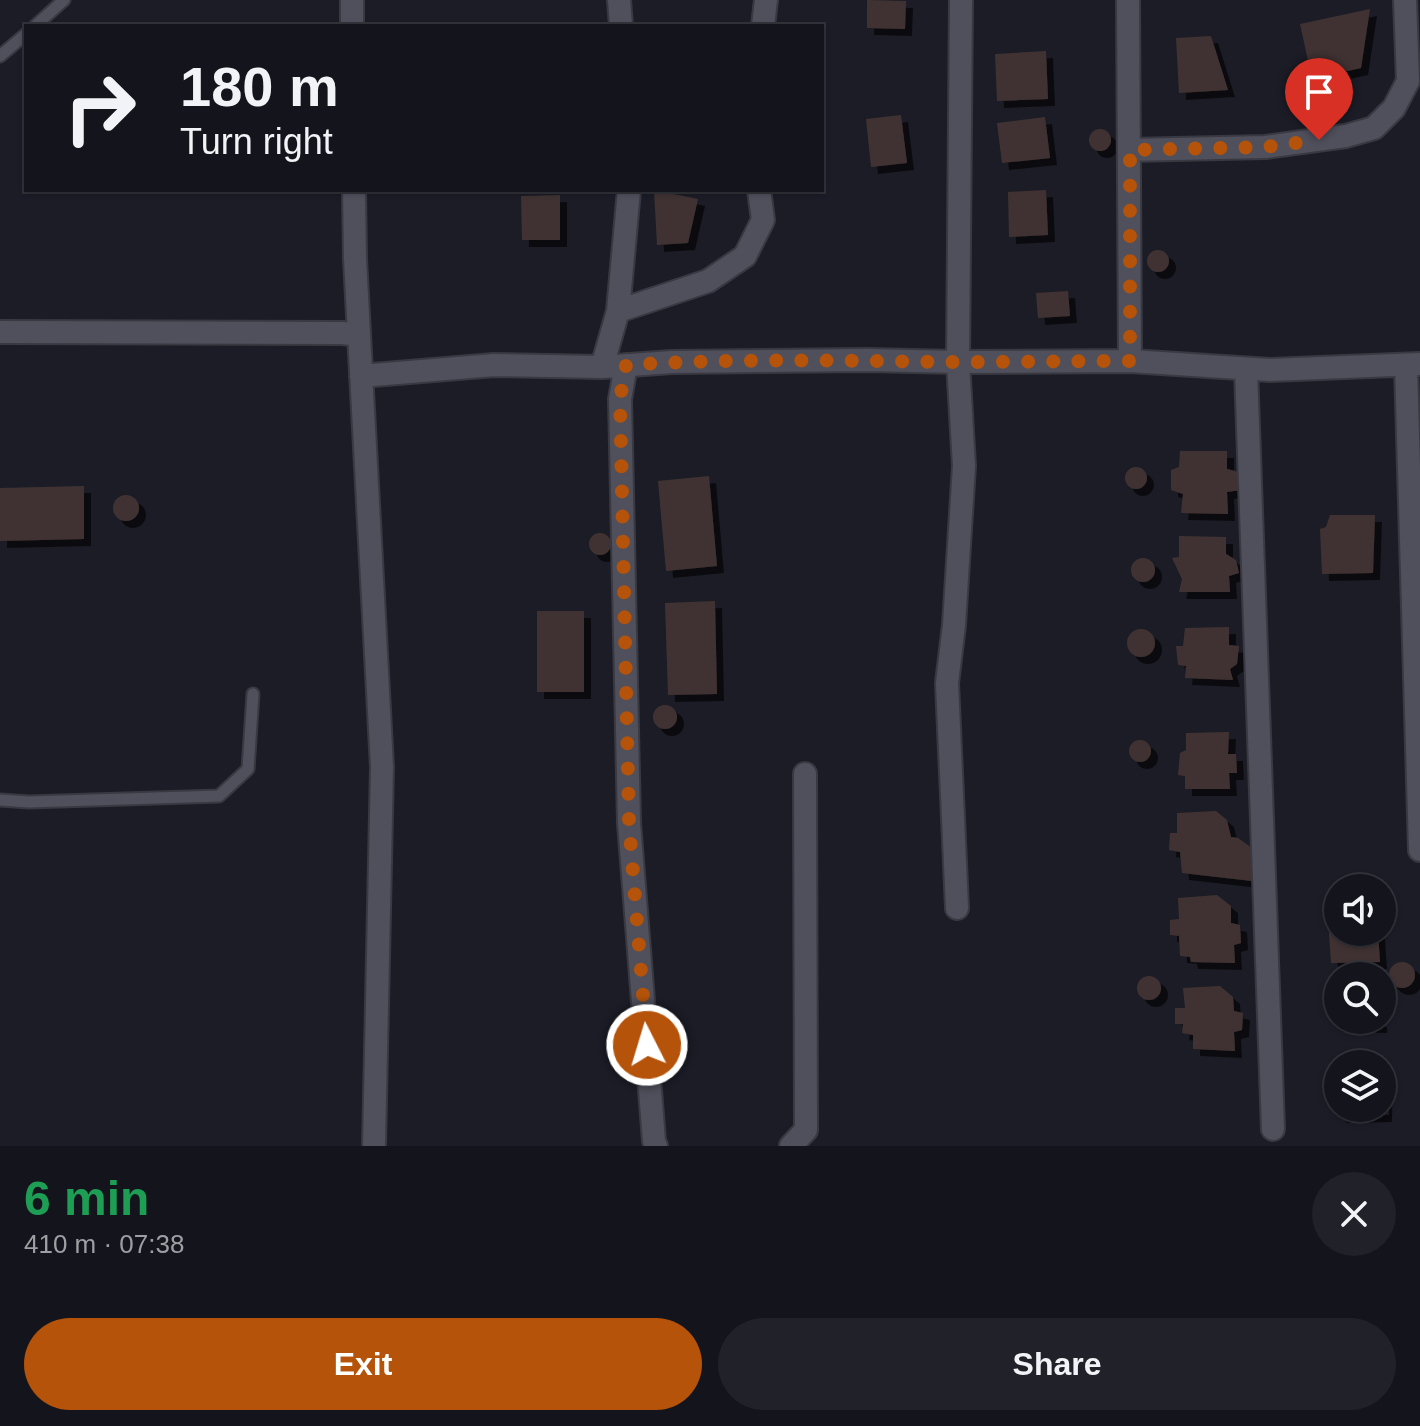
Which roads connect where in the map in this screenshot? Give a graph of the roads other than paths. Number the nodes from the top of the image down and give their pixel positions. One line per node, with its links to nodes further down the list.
1 (64, 0): 8 (lane)
2 (352, 0): 9 (street)
3 (619, 0): 10 (street)
4 (766, 0): 11 (street)
5 (961, 0): 22 (street)
6 (1128, 0): 14 (street)
7 (1405, 0): 14 (street)
8 (37, 24)
9 (352, 24)
10 (621, 24)
11 (763, 24)
12 (24, 36): 13 (lane)
13 (0, 56)
14 (1130, 150): 21 (street)
15 (354, 192): 20 (street)
16 (629, 192): 18 (street)
17 (759, 192): 18 (street)
18 (618, 311): 25 (street)
19 (0, 332): 20 (street)
20 (359, 335): 27 (street)
21 (1130, 361): 22 (street); 26 (street)
22 (958, 362): 23 (street); 32 (street)
23 (626, 365): 25 (street); 35 (street)
24 (1413, 365): 26 (street); 31 (street)
25 (602, 367): 27 (street)
26 (1246, 370): 33 (street)
27 (361, 376): 34 (street)
28 (253, 694): 30 (lane)
29 (805, 774): 36 (street)
30 (0, 800)
31 (1420, 850)
32 (957, 908)
33 (1273, 1129)
34 (374, 1146)
35 (656, 1146)
36 (791, 1146)

